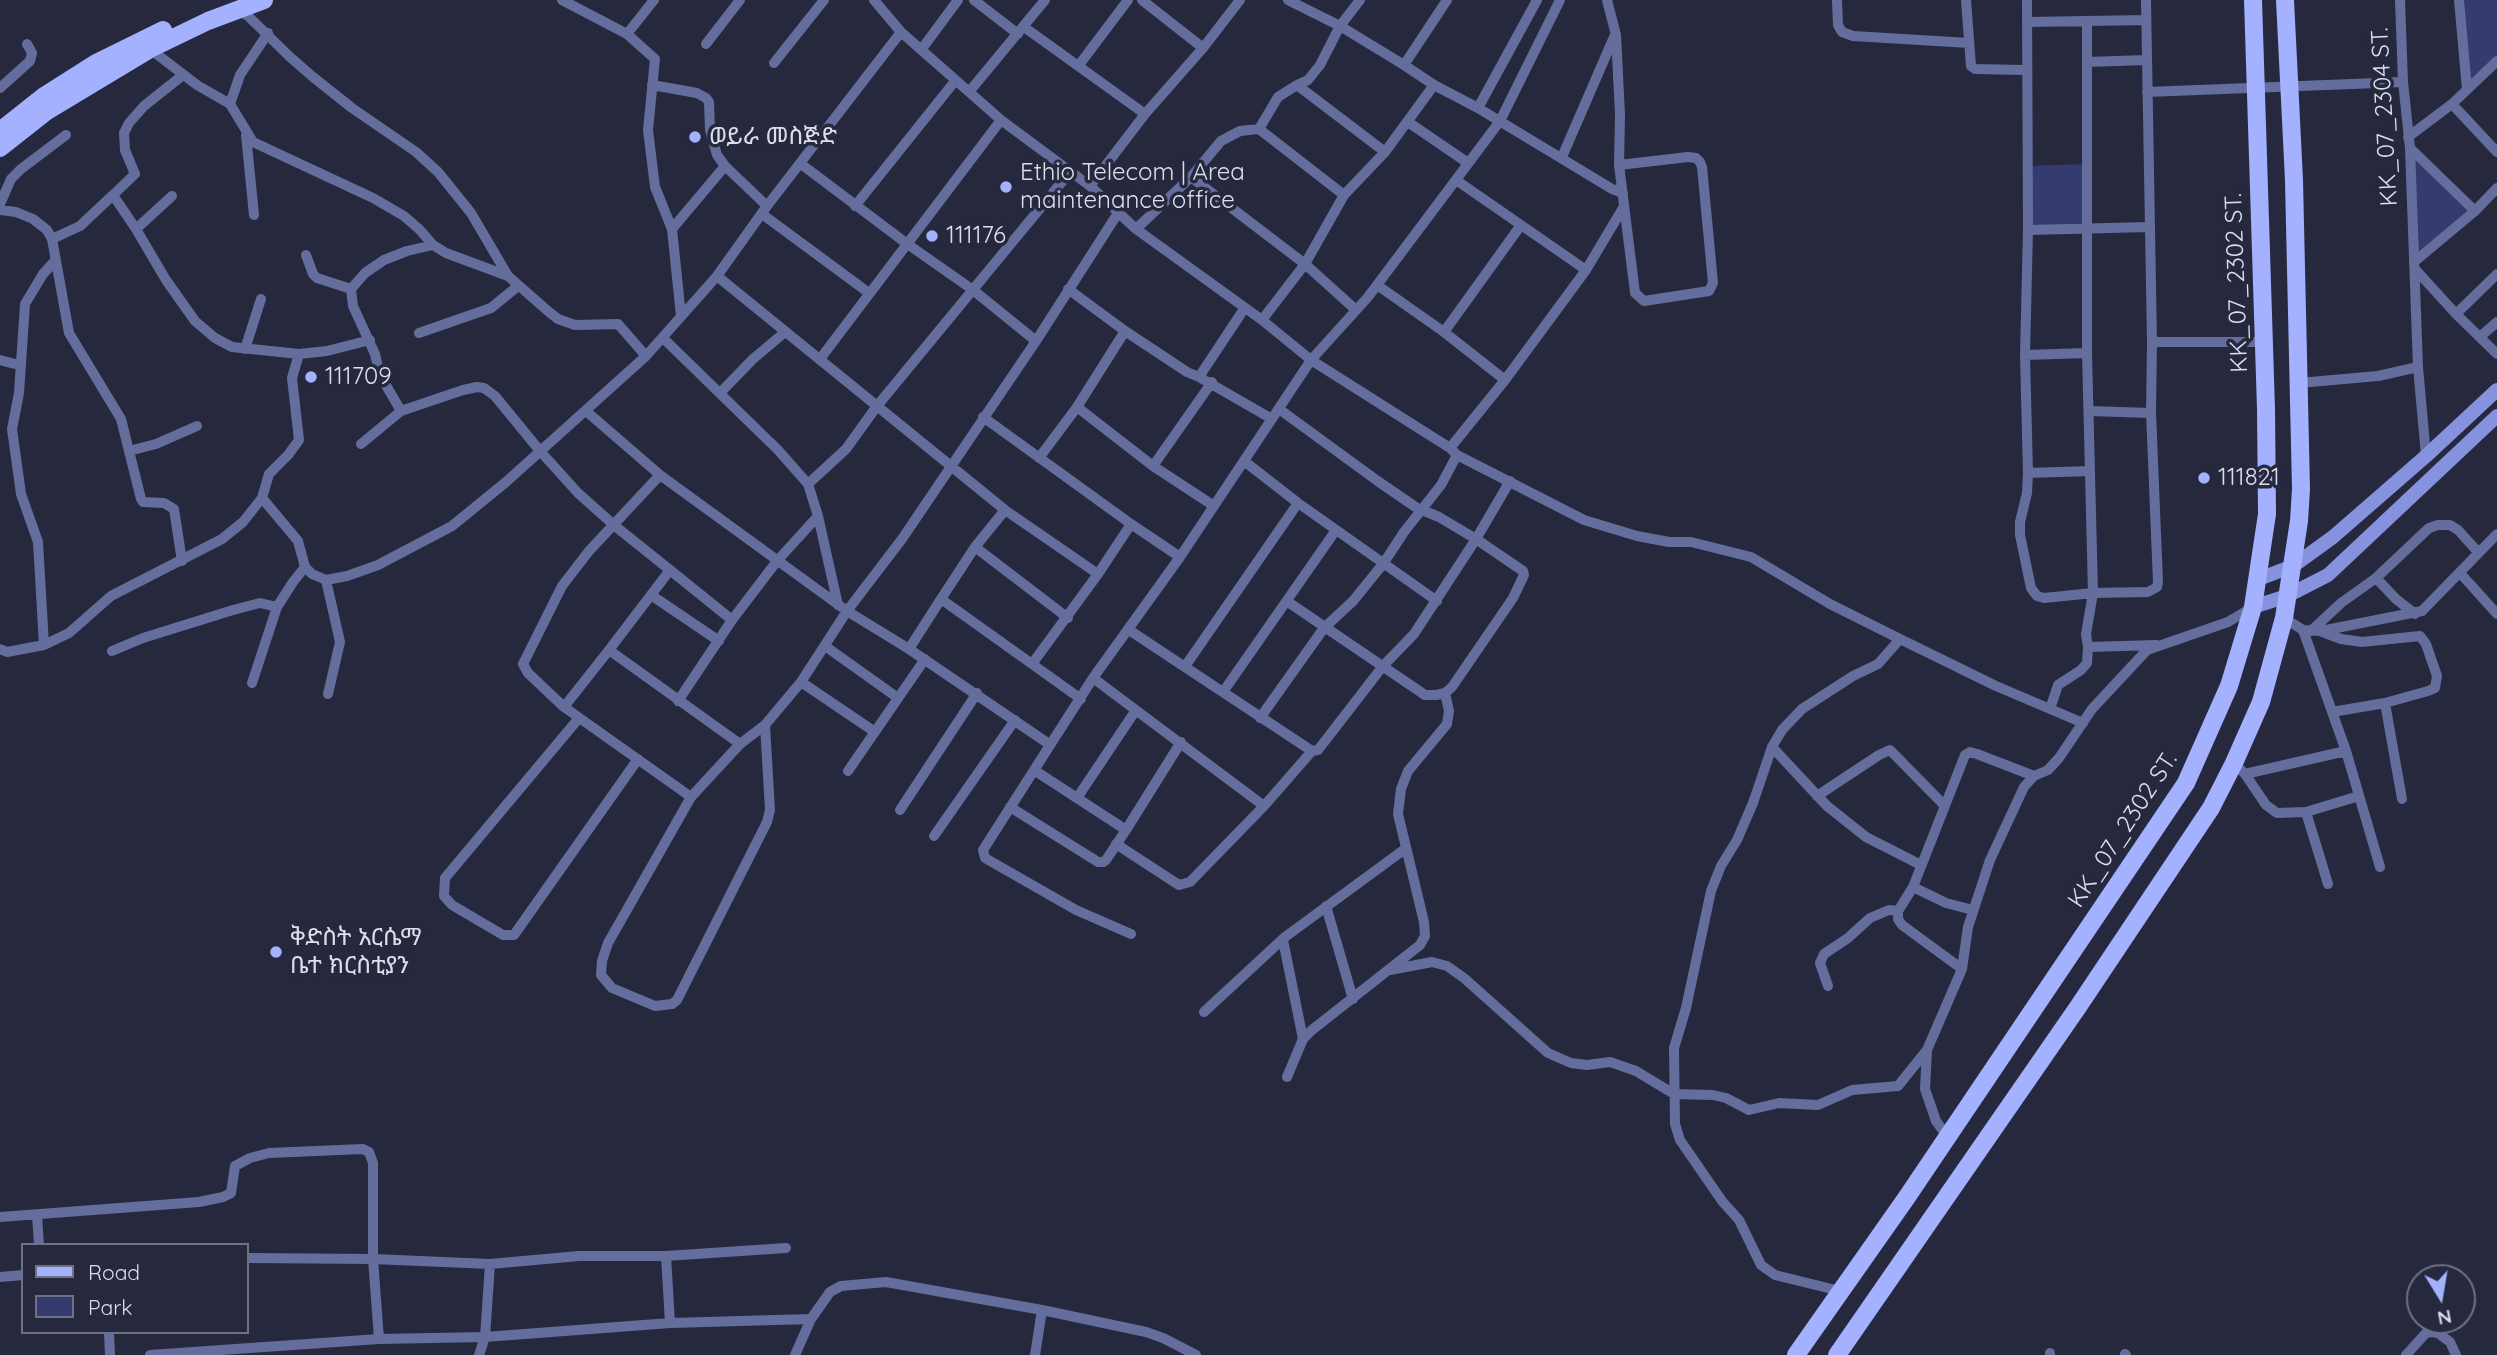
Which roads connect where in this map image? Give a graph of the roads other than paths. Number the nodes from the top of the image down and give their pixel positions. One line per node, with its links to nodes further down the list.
1 (563, 0): 34 (street)
2 (654, 0): 34 (street)
3 (740, 0): 38 (street)
4 (824, 0): 44 (street)
5 (874, 0): 32 (street)
6 (958, 0): 41 (street)
7 (974, 0): 31 (street)
8 (1045, 0): 31 (street)
9 (1128, 0): 46 (street)
10 (1142, 0): 39 (street)
11 (1240, 0): 39 (street)
12 (1288, 0): 30 (street)
13 (1360, 0): 30 (street)
14 (1447, 0): 47 (street)
15 (1537, 0): 63 (street)
16 (1560, 0): 66 (street)
17 (1607, 0): 35 (street)
18 (1838, 0): 36 (street)
19 (1966, 0): 36 (street)
20 (2027, 0): 29 (street)
21 (2146, 0): 27 (street)
22 (2253, 0): 55 (main road, KK_07_2302 ST.)
23 (2285, 0): 56 (main road)
24 (2400, 0): 51 (street, KK_07_2304 ST.)
25 (2459, 0): 58 (street)
26 (241, 4): 33 (street); 40 (main road); 69 (main road)
27 (2146, 20): 28 (street); 42 (street)
28 (2087, 21): 29 (street); 43 (street)
29 (2027, 22): 48 (street)
30 (1340, 26): 47 (street); 53 (street)
31 (1021, 30): 46 (street); 59 (street)
32 (901, 32): 41 (street); 78 (street)
33 (268, 33): 61 (street); 114 (street)
34 (627, 34): 52 (street)
35 (1616, 35): 76 (street); 79 (street)
36 (1969, 43): 48 (street)
37 (27, 44): 57 (street)
38 (706, 44)
39 (1203, 47): 64 (street)
40 (150, 49): 49 (street); 73 (main road)
41 (921, 50): 50 (street)
42 (2146, 60): 43 (street); 60 (street)
43 (2087, 62): 103 (street)
44 (774, 63)
45 (2496, 64): 58 (street)
46 (1079, 65): 64 (street)
47 (1404, 65): 54 (street)
48 (2025, 70): 104 (street)
49 (183, 75): 61 (street); 87 (street)
50 (955, 80): 59 (street); 91 (street)
51 (2403, 82): 56 (street); 72 (street, KK_07_2304 ST.)
52 (652, 85): 80 (street); 101 (street)
53 (1297, 85): 68 (street); 74 (street)
54 (1434, 85): 63 (street); 67 (street)
55 (2256, 86): 56 (street); 60 (street); 138 (main road, KK_07_2302 ST.)
56 (2289, 86): 153 (main road)
57 (0, 88)
58 (2467, 89): 62 (street)
59 (969, 92): 65 (street)
60 (2147, 92): 99 (street)
61 (230, 104): 71 (street)
62 (2452, 104): 72 (street); 75 (street)
63 (1478, 108): 66 (street)
64 (1145, 114): 84 (street)
65 (1001, 120): 81 (street); 106 (street)
66 (1500, 121): 76 (street); 77 (street)
67 (1408, 122): 74 (street); 77 (street)
68 (1259, 129): 82 (street); 88 (street)
69 (0, 131)
70 (66, 135): 90 (street)
71 (246, 135): 97 (street); 107 (street)
72 (2409, 143): 95 (street); 111 (street, KK_07_2304 ST.)
73 (0, 148)
74 (1385, 152): 88 (street)
75 (2497, 152)
76 (1562, 156): 86 (street)
77 (1468, 163): 83 (street)
78 (801, 164): 91 (street); 94 (street)
79 (1619, 164): 86 (street); 92 (street)
80 (725, 166): 94 (street); 101 (street)
81 (1070, 172): 84 (street); 120 (street)
82 (1191, 177): 102 (street); 110 (street)
83 (1457, 180): 98 (street); 116 (street)
84 (1090, 186): 96 (street)
85 (2497, 188): 95 (street)
86 (1623, 193): 92 (street)
87 (113, 195): 100 (street); 105 (street)
88 (1344, 195): 110 (street)
89 (172, 196): 100 (street)
90 (0, 204)
91 (855, 206): 106 (street)
92 (1623, 208): 112 (street)
93 (0, 210): 105 (street)
94 (765, 210): 115 (street); 121 (street)
95 (2475, 211): 111 (street)
96 (1118, 213): 102 (street); 119 (street)
97 (254, 215)
98 (1521, 225): 112 (street); 131 (street)
99 (2149, 227): 103 (street); 137 (street)
100 (136, 229): 139 (street)
101 (672, 229): 126 (street)
102 (1136, 229): 123 (street)
103 (2088, 229): 104 (street); 140 (street)
104 (2028, 230): 143 (street)
105 (51, 239): 109 (street)
106 (906, 243): 120 (street); 121 (street)
107 (433, 245): 114 (street); 118 (street)
108 (306, 255): 118 (street)
109 (54, 262): 148 (street); 167 (street)
110 (1305, 264): 124 (street); 127 (street)
111 (2414, 265): 125 (street); 149 (street)
112 (1586, 270): 151 (street)
113 (2497, 274): 125 (street)
114 (508, 276): 117 (street)
115 (717, 276): 126 (street); 130 (street)
116 (1377, 285): 124 (street); 131 (street)
117 (518, 286): 132 (street); 144 (street)
118 (351, 289): 135 (street)
119 (1068, 289): 129 (street); 136 (street)
120 (973, 290): 136 (street); 156 (street)
121 (869, 293): 145 (street)
122 (261, 299): 139 (street)
123 (1244, 309): 127 (street); 150 (street)
124 (1356, 310): 147 (street)
125 (2456, 314): 133 (street)
126 (681, 316): 134 (street)
127 (1262, 320): 147 (street)
128 (2497, 322): 133 (street)
129 (1125, 331): 150 (street); 157 (street)
130 (785, 332): 145 (street); 155 (street)
131 (1444, 332): 151 (street)
132 (419, 334)
133 (2481, 336): 142 (street)
134 (663, 338): 144 (street); 155 (street)
135 (370, 340): 141 (street); 158 (street)
136 (1035, 341): 164 (street)
137 (2152, 342): 138 (street); 161 (street)
138 (2263, 342): 204 (main road, KK_07_2302 ST.)
139 (245, 349): 141 (street)
140 (2087, 353): 143 (street); 160 (street)
141 (299, 354): 180 (street)
142 (2497, 354)
143 (2025, 355): 176 (street)
144 (646, 356): 159 (street)
145 (820, 359): 156 (street)
146 (0, 360): 148 (street)
147 (1311, 360): 162 (street); 169 (street)
148 (19, 365): 224 (street)
149 (2418, 367): 153 (street); 170 (street)
150 (1199, 377): 152 (street)
151 (1506, 380): 169 (street)
152 (1212, 382): 162 (street); 174 (street)
153 (2299, 383): 197 (main road)
154 (2497, 390): 170 (street)
155 (720, 393): 179 (street)
156 (877, 406): 173 (street); 179 (street)
157 (1077, 407): 171 (street); 174 (street)
158 (401, 411): 166 (street); 168 (street)
159 (586, 411): 168 (street); 177 (street)
160 (2089, 411): 161 (street); 175 (street)
161 (2151, 413): 205 (street)
162 (1275, 414): 172 (street); 184 (street)
163 (2497, 416): 207 (street)
164 (983, 417): 171 (street); 173 (street)
165 (197, 426): 167 (street)
166 (361, 444)
167 (129, 451): 194 (street)
168 (540, 451): 187 (street); 203 (street)
169 (1453, 451): 178 (street); 184 (street)
170 (2426, 456): 197 (street)
171 (1040, 458): 186 (street)
172 (1244, 461): 181 (street); 182 (street)
173 (950, 466): 183 (street); 213 (street)
174 (1153, 466): 182 (street)
175 (2089, 471): 176 (street); 205 (street)
176 (2028, 473): 205 (street)
177 (660, 475): 187 (street); 195 (street)
178 (1510, 481): 190 (street); 222 (street)
179 (808, 484): 185 (street)
180 (262, 498): 194 (street); 198 (street)
181 (1298, 503): 188 (street); 234 (street)
182 (1214, 506): 193 (street)
183 (1005, 510): 191 (street); 201 (street)
184 (1422, 510): 190 (street); 196 (street)
185 (818, 516): 195 (street); 213 (street)
186 (1131, 524): 193 (street); 201 (street)
187 (615, 526): 199 (street); 247 (street)
188 (1336, 530): 196 (street); 210 (street)
189 (2497, 534): 192 (street)
190 (1476, 539): 209 (street); 241 (street)
191 (975, 547): 208 (street); 216 (street)
192 (2478, 552): 200 (street); 202 (street)
193 (1180, 557): 220 (street)
194 (182, 561): 224 (street)
195 (777, 561): 213 (street); 218 (street)
196 (1384, 564): 209 (street); 219 (street)
197 (2293, 566): 204 (street); 207 (main road)
198 (305, 567): 203 (street); 211 (street)
199 (670, 570): 206 (street); 218 (street)
200 (2460, 573): 214 (street); 215 (street)
201 (1098, 574): 216 (street)
202 (2376, 578): 214 (street); 221 (street)
203 (326, 580): 242 (street)
204 (2256, 580): 212 (main road, KK_07_2302 ST.)
205 (2093, 593): 227 (street)
206 (651, 595): 223 (street); 230 (street)
207 (2287, 596): 212 (street); 217 (main road)
208 (940, 599): 229 (street); 233 (street)
209 (1437, 601): 235 (street)
210 (1288, 602): 219 (street); 239 (street)
211 (277, 607): 231 (street); 237 (street)
212 (2253, 607): 225 (street); 300 (main road, KK_07_2302 ST.)
213 (842, 608): 226 (street); 229 (street)
214 (2415, 614): 221 (street)
215 (2497, 614)
216 (1068, 618): 233 (street)
217 (2284, 618): 221 (street); 265 (main road)
218 (733, 620): 223 (street)
219 (1324, 628): 235 (street); 252 (street)
220 (1129, 629): 234 (street); 236 (street)
221 (2311, 631): 246 (street); 250 (street)
222 (1899, 639): 248 (street); 260 (street)
223 (719, 640): 245 (street)
224 (44, 645): 228 (street)
225 (2156, 645): 227 (street); 254 (street)
226 (825, 646): 238 (street); 243 (street)
227 (2088, 647): 248 (street)
228 (0, 649)
229 (909, 649): 232 (street)
230 (609, 650): 245 (street); 247 (street)
231 (112, 651)
232 (925, 659): 240 (street); 243 (street)
233 (1032, 664): 244 (street)
234 (1186, 665): 239 (street)
235 (1383, 666): 241 (street); 261 (street)
236 (1093, 678): 244 (street); 249 (street)
237 (252, 682)
238 (801, 682): 255 (street); 256 (street)
239 (1223, 692): 252 (street)
240 (977, 693): 253 (street); 276 (street)
241 (1445, 693): 281 (street)
242 (328, 694)
243 (898, 698): 256 (street)
244 (1081, 699): 259 (street)
245 (678, 701): 258 (street)
246 (2385, 703): 250 (street); 272 (street)
247 (564, 707): 251 (street)
248 (2050, 709): 254 (street)
249 (1136, 710): 257 (street); 271 (street)
250 (2332, 712): 262 (street)
251 (579, 718): 263 (street); 263 (street)
252 (1260, 718): 261 (street)
253 (1015, 720): 259 (street); 279 (street)
254 (2083, 723): 267 (street)
255 (765, 725): 258 (street); 270 (street)
256 (875, 732): 266 (street)
257 (1181, 742): 273 (street); 278 (street)
258 (740, 744): 270 (street)
259 (1049, 744): 264 (street)
260 (1772, 747): 268 (street); 299 (street)
261 (1312, 751): 273 (street)
262 (2346, 751): 265 (street); 269 (street)
263 (638, 759): 270 (street)
264 (1034, 769): 271 (street); 275 (street)
265 (2240, 769): 277 (street); 318 (main road)
266 (848, 771)
267 (2034, 776): 274 (street); 287 (street)
268 (1817, 796): 274 (street); 282 (street)
269 (2359, 796): 277 (street); 283 (street)
270 (691, 797)
271 (1077, 798): 278 (street)
272 (2402, 799)
273 (1264, 806): 280 (street)
274 (1944, 806): 282 (street)
275 (1010, 807): 280 (street); 289 (street)
276 (900, 810)
277 (2306, 812): 284 (street)
278 (1126, 830): 280 (street)
279 (934, 836)
280 (1116, 844)
281 (1405, 849): 286 (street); 292 (street)
282 (1921, 865): 285 (street)
283 (2379, 867)
284 (2328, 884)
285 (1913, 887): 287 (street); 288 (street)
286 (1326, 906): 290 (street); 294 (street)
287 (1973, 910): 291 (street)
288 (1898, 911): 291 (street); 293 (street)
289 (1131, 934)
290 (1283, 940): 295 (street); 296 (street)
291 (1962, 968): 297 (street)
292 (1390, 970): 294 (street); 299 (street)
293 (1828, 986)
294 (1353, 999): 296 (street)
295 (1204, 1012)
296 (1303, 1039): 298 (street)
297 (1927, 1049): 299 (street); 300 (street)
298 (1287, 1077)
299 (1674, 1094): 311 (street)
300 (1947, 1136): 311 (main road, KK_07_2302 ST.)
301 (37, 1215): 302 (street); 303 (street); 307 (street)
302 (0, 1217)
303 (39, 1243)
304 (786, 1248): 305 (street)
305 (666, 1256): 308 (street); 314 (street)
306 (248, 1258): 307 (street)
307 (373, 1259): 308 (street); 317 (street)
308 (490, 1264): 316 (street)
309 (21, 1275): 310 (street)
310 (0, 1277)
311 (1840, 1291): 325 (main road, KK_07_2302 ST.)
312 (1042, 1310): 313 (street); 323 (street); 324 (street)
313 (811, 1319): 314 (street); 322 (street)
314 (670, 1323): 316 (street)
315 (109, 1334): 319 (street)
316 (485, 1337): 317 (street); 321 (street)
317 (379, 1339): 320 (street)
318 (1840, 1350)
319 (110, 1355)
320 (150, 1355)
321 (479, 1355)
322 (795, 1355)
323 (1035, 1355)
324 (1196, 1355)
325 (1796, 1355)
326 (2406, 1355): 327 (street)
327 (2456, 1355)

